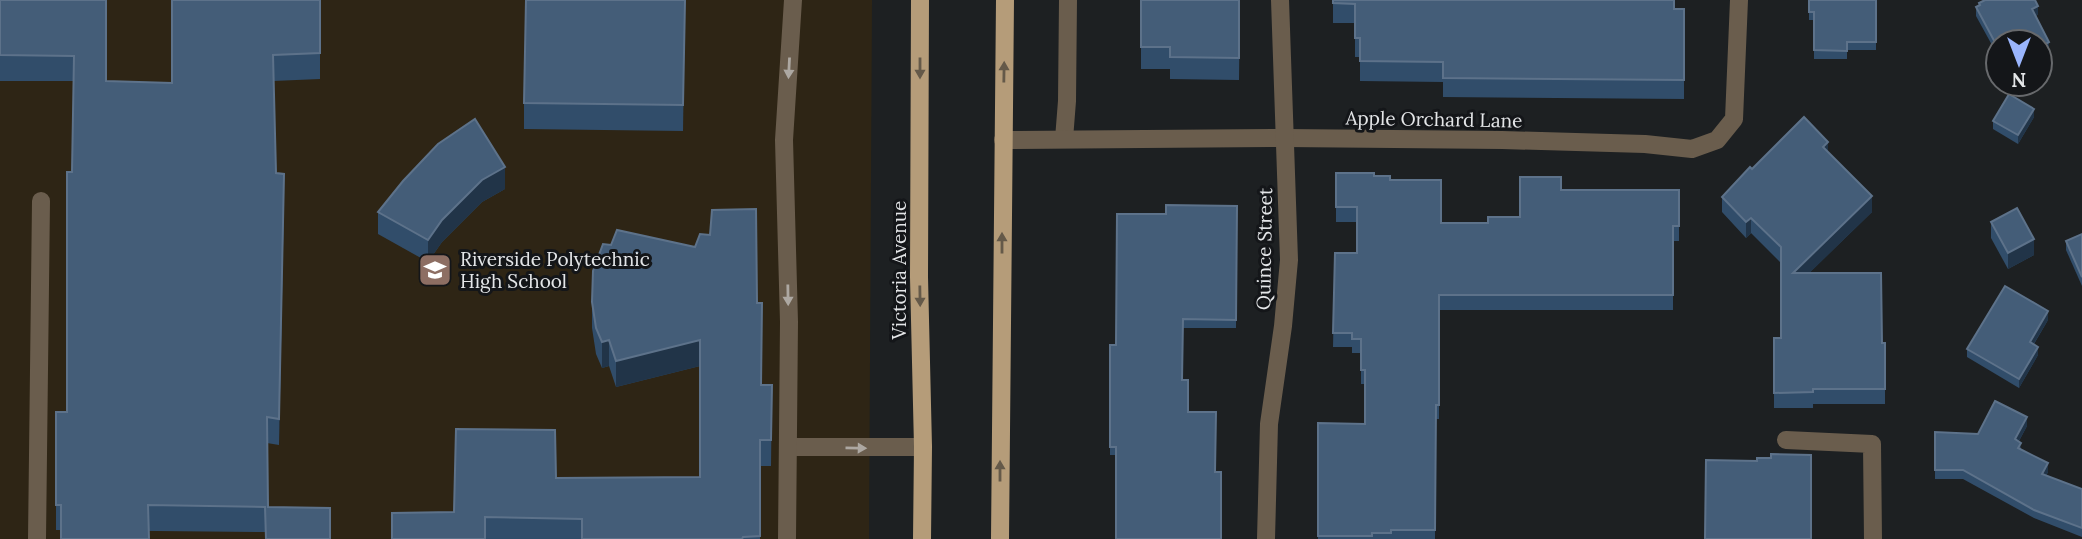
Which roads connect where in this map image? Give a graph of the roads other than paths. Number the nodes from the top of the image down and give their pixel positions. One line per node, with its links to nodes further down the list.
1 (793, 0): 12 (street, one-way to 12)
2 (920, 0): 13 (main road, Victoria Avenue, one-way to 13)
3 (1005, 0): 9 (main road, one-way to 3)
4 (1068, 0): 8 (street)
5 (1280, 0): 7 (street, Quince Street)
6 (1740, 0): 7 (street, Apple Orchard Lane)
7 (1284, 138): 8 (street, Apple Orchard Lane); 18 (street, Quince Street)
8 (1064, 139): 9 (street, Apple Orchard Lane)
9 (1003, 141): 17 (main road, one-way to 9)
10 (41, 201): 14 (street)
11 (1786, 440): 19 (street)
12 (789, 447): 13 (street, one-way to 13); 15 (street)
13 (923, 447): 16 (main road, Victoria Avenue)
14 (37, 539)
15 (787, 539)
16 (922, 539)
17 (1000, 539)
18 (1266, 539)
19 (1873, 539)

